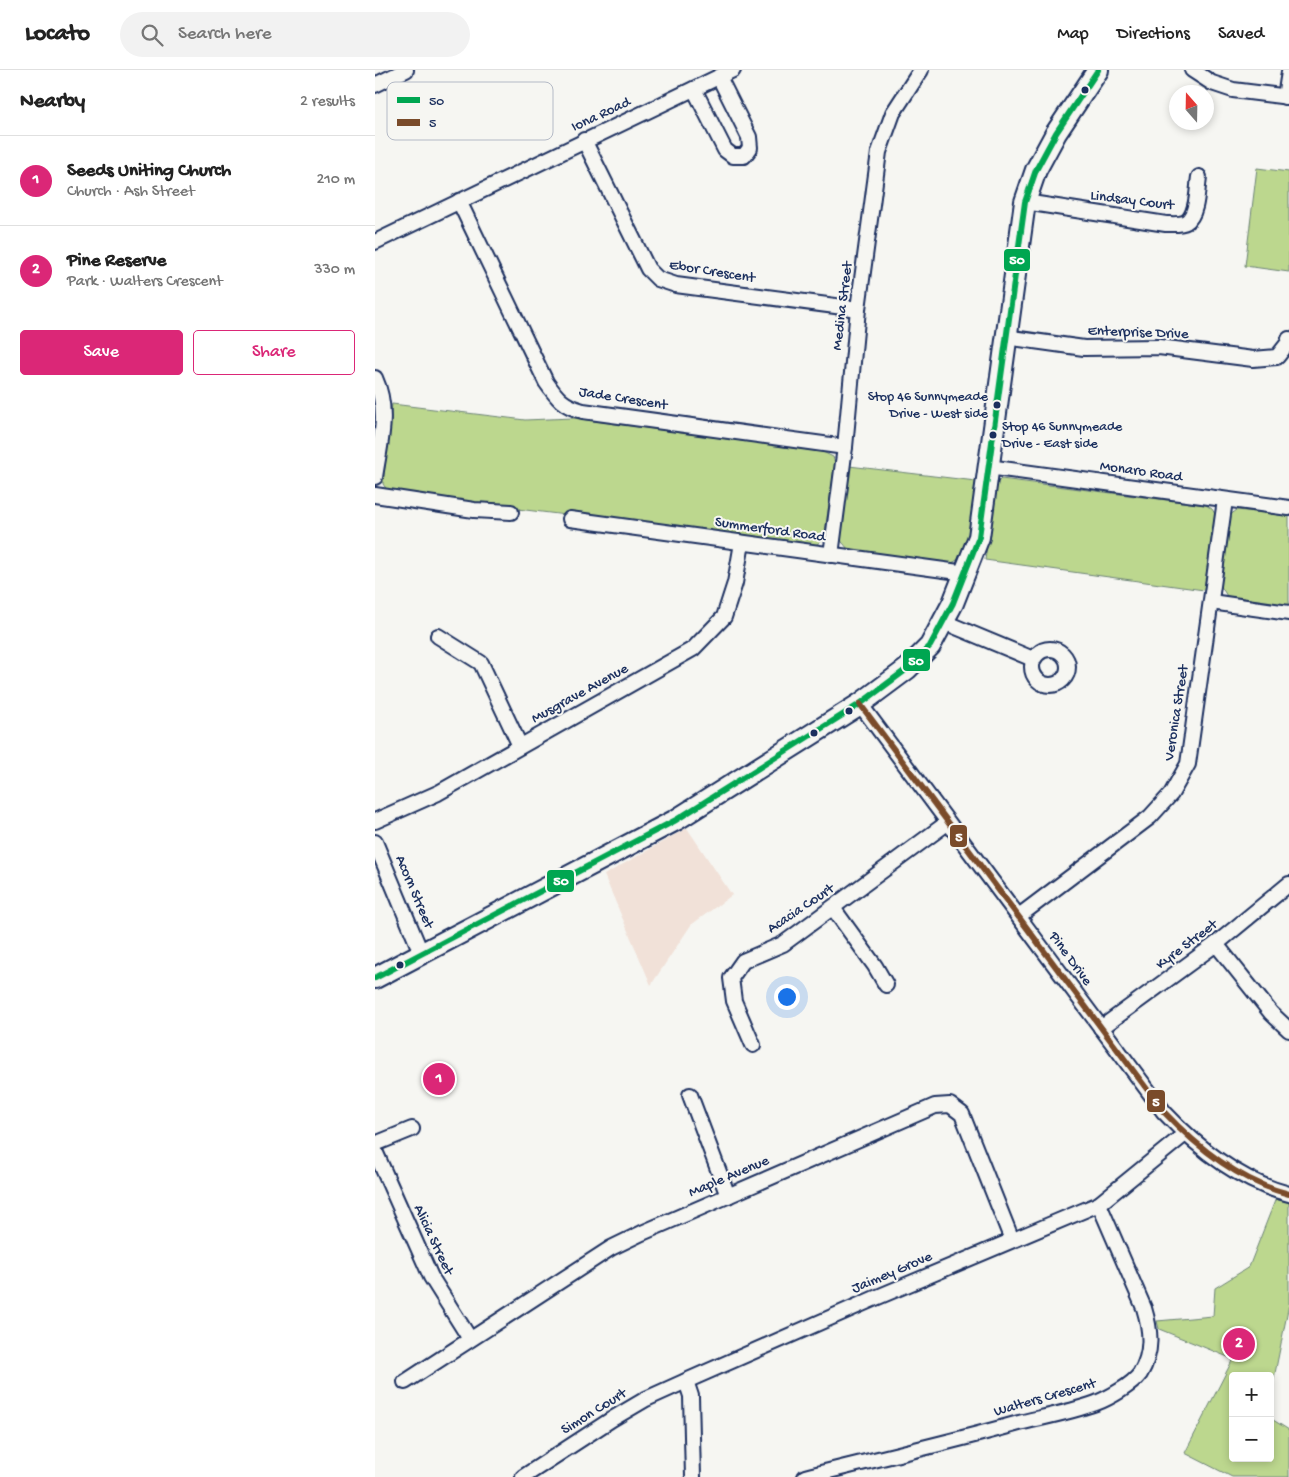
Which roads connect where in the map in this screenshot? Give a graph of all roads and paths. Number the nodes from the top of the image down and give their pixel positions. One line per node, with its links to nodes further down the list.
1 (406, 70): 8 (street)
2 (733, 70): 7 (street, Iona Road)
3 (921, 70): 16 (street, Medina Street)
4 (1098, 70): 14 (street)
5 (1192, 70): 10 (street)
6 (1289, 72): 10 (street)
7 (719, 77): 9 (street, Iona Road); 9 (street)
8 (375, 85)
9 (694, 89): 11 (street, Iona Road)
10 (1287, 97)
11 (584, 140): 13 (street, Iona Road); 16 (street, Ebor Crescent)
12 (1199, 176): 14 (street, Lindsay Court)
13 (459, 201): 15 (street, Iona Road); 20 (street, Jade Crescent)
14 (1025, 202): 17 (street)
15 (375, 242)
16 (858, 309): 20 (street, Medina Street)
17 (1005, 337): 18 (street, Enterprise Drive); 21 (street)
18 (1289, 339)
19 (375, 378): 22 (street)
20 (845, 447): 29 (street, Medina Street)
21 (988, 467): 24 (street, Monaro Road); 30 (street)
22 (375, 477)
23 (375, 494): 26 (street)
24 (1225, 500): 25 (street, Monaro Road); 31 (street, Veronica Street)
25 (1289, 508)
26 (511, 512)
27 (570, 519): 28 (street, Summerford Road)
28 (742, 543): 29 (street, Summerford Road); 37 (street, Musgrave Avenue)
29 (831, 555): 30 (street, Summerford Road)
30 (966, 573): 33 (street)
31 (1211, 602): 32 (street); 43 (street, Veronica Street)
32 (1289, 613)
33 (944, 622): 35 (street); 36 (street)
34 (438, 636): 37 (street)
35 (1033, 659)
36 (860, 704): 39 (street, Pine Drive); 45 (street)
37 (520, 746): 38 (street, Musgrave Avenue)
38 (375, 821)
39 (947, 822): 42 (street, Acacia Court); 43 (street, Pine Drive)
40 (375, 842): 45 (street, Acorn Street)
41 (1289, 884): 44 (street, Kyre Street)
42 (833, 908): 47 (street); 50 (street, Acacia Court)
43 (1019, 916): 48 (street, Pine Drive)
44 (1216, 944): 48 (street, Kyre Street); 49 (street)
45 (422, 955): 46 (street)
46 (375, 978)
47 (886, 985)
48 (1101, 1028): 53 (street, Pine Drive)
49 (1289, 1030)
50 (753, 1045)
51 (689, 1095): 57 (street)
52 (412, 1129): 54 (street)
53 (1185, 1134): 56 (street, Pine Drive); 58 (street, Jaimey Grove)
54 (375, 1144)
55 (375, 1151): 60 (street, Alicia Street)
56 (1289, 1194)
57 (728, 1196): 59 (street, Maple Avenue); 60 (street, Maple Avenue)
58 (1099, 1204): 59 (street, Jaimey Grove); 65 (street, Walters Crescent)
59 (1012, 1240): 61 (street, Jaimey Grove)
60 (470, 1338): 62 (street, Maple Avenue)
61 (686, 1381): 63 (street, Simon Court); 64 (street)
62 (405, 1382)
63 (523, 1477)
64 (693, 1477)
65 (805, 1477)

